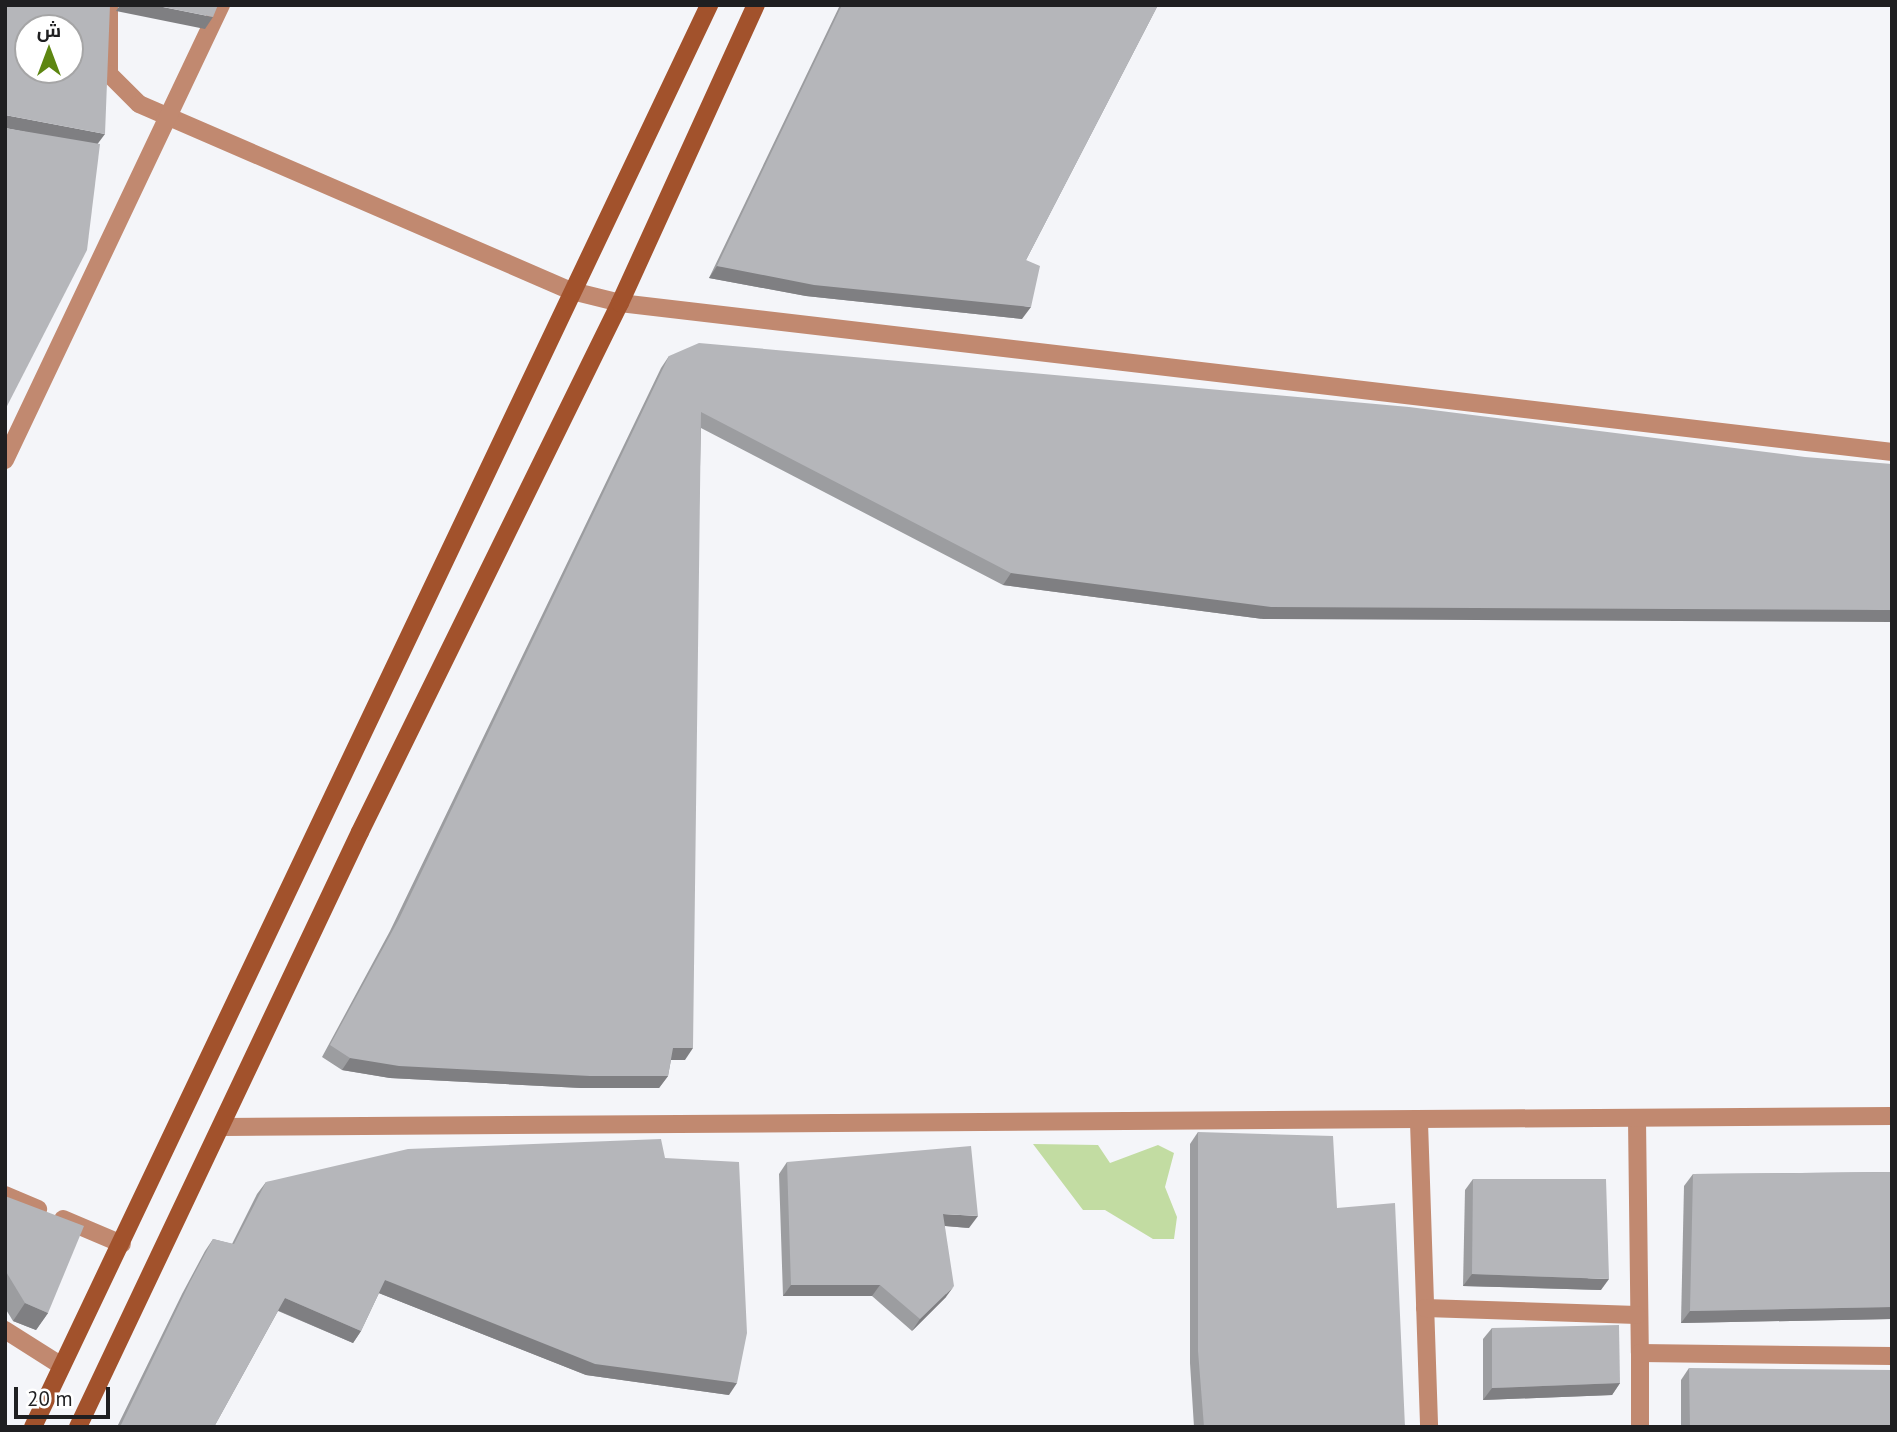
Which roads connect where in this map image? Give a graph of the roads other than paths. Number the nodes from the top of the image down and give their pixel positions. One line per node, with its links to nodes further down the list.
1 (109, 5): 5 (street)
2 (221, 5): 5 (street)
3 (709, 5): 6 (main road)
4 (756, 5): 7 (main road)
5 (170, 117): 6 (street); 9 (street)
6 (572, 291): 7 (street); 15 (main road)
7 (620, 303): 8 (street); 13 (main road)
8 (1892, 452)
9 (5, 460)
10 (1892, 1116): 11 (street)
11 (1637, 1119): 12 (street); 17 (street)
12 (1419, 1122): 13 (street); 16 (street)
13 (224, 1128): 23 (main road)
14 (5, 1195): 15 (street)
15 (122, 1244): 21 (main road)
16 (1425, 1308): 17 (street); 24 (street)
17 (1637, 1315): 19 (street)
18 (5, 1330): 21 (street)
19 (1640, 1353): 20 (street); 25 (street)
20 (1892, 1356)
21 (62, 1366): 22 (main road)
22 (33, 1427)
23 (78, 1427)
24 (1429, 1427)
25 (1640, 1427)

